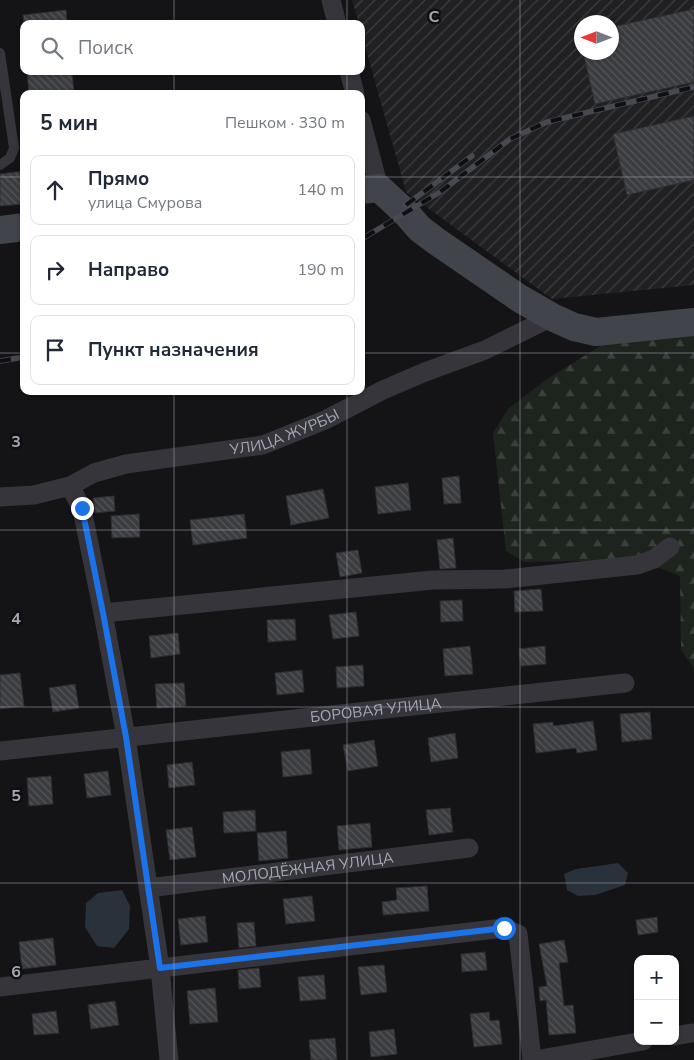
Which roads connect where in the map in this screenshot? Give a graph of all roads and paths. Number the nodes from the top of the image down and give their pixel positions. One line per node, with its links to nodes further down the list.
1 (331, 0): 2 (street)
2 (336, 20)
3 (0, 53): 7 (lane)
4 (350, 75): 5 (street)
5 (354, 90)
6 (365, 151): 8 (street)
7 (0, 166)
8 (370, 189): 11 (street)
9 (20, 228): 10 (street)
10 (0, 230)
11 (552, 317): 12 (street); 13 (street, УЛИЦА ЖУРБЫ)
12 (694, 322)
13 (70, 486): 14 (street, УЛИЦА ЖУРБЫ); 16 (street)
14 (0, 497)
15 (670, 547): 16 (street)
16 (103, 613): 18 (street)
17 (625, 683): 18 (street, БОРОВАЯ УЛИЦА)
18 (126, 737): 19 (street, БОРОВАЯ УЛИЦА); 21 (street)
19 (0, 751)
20 (469, 848): 21 (street, МОЛОДЁЖНАЯ УЛИЦА)
21 (148, 888): 22 (street)
22 (160, 968): 23 (street); 25 (street); 26 (street)
23 (0, 988)
24 (634, 1043): 26 (street)
25 (169, 1060)
26 (534, 1060)

